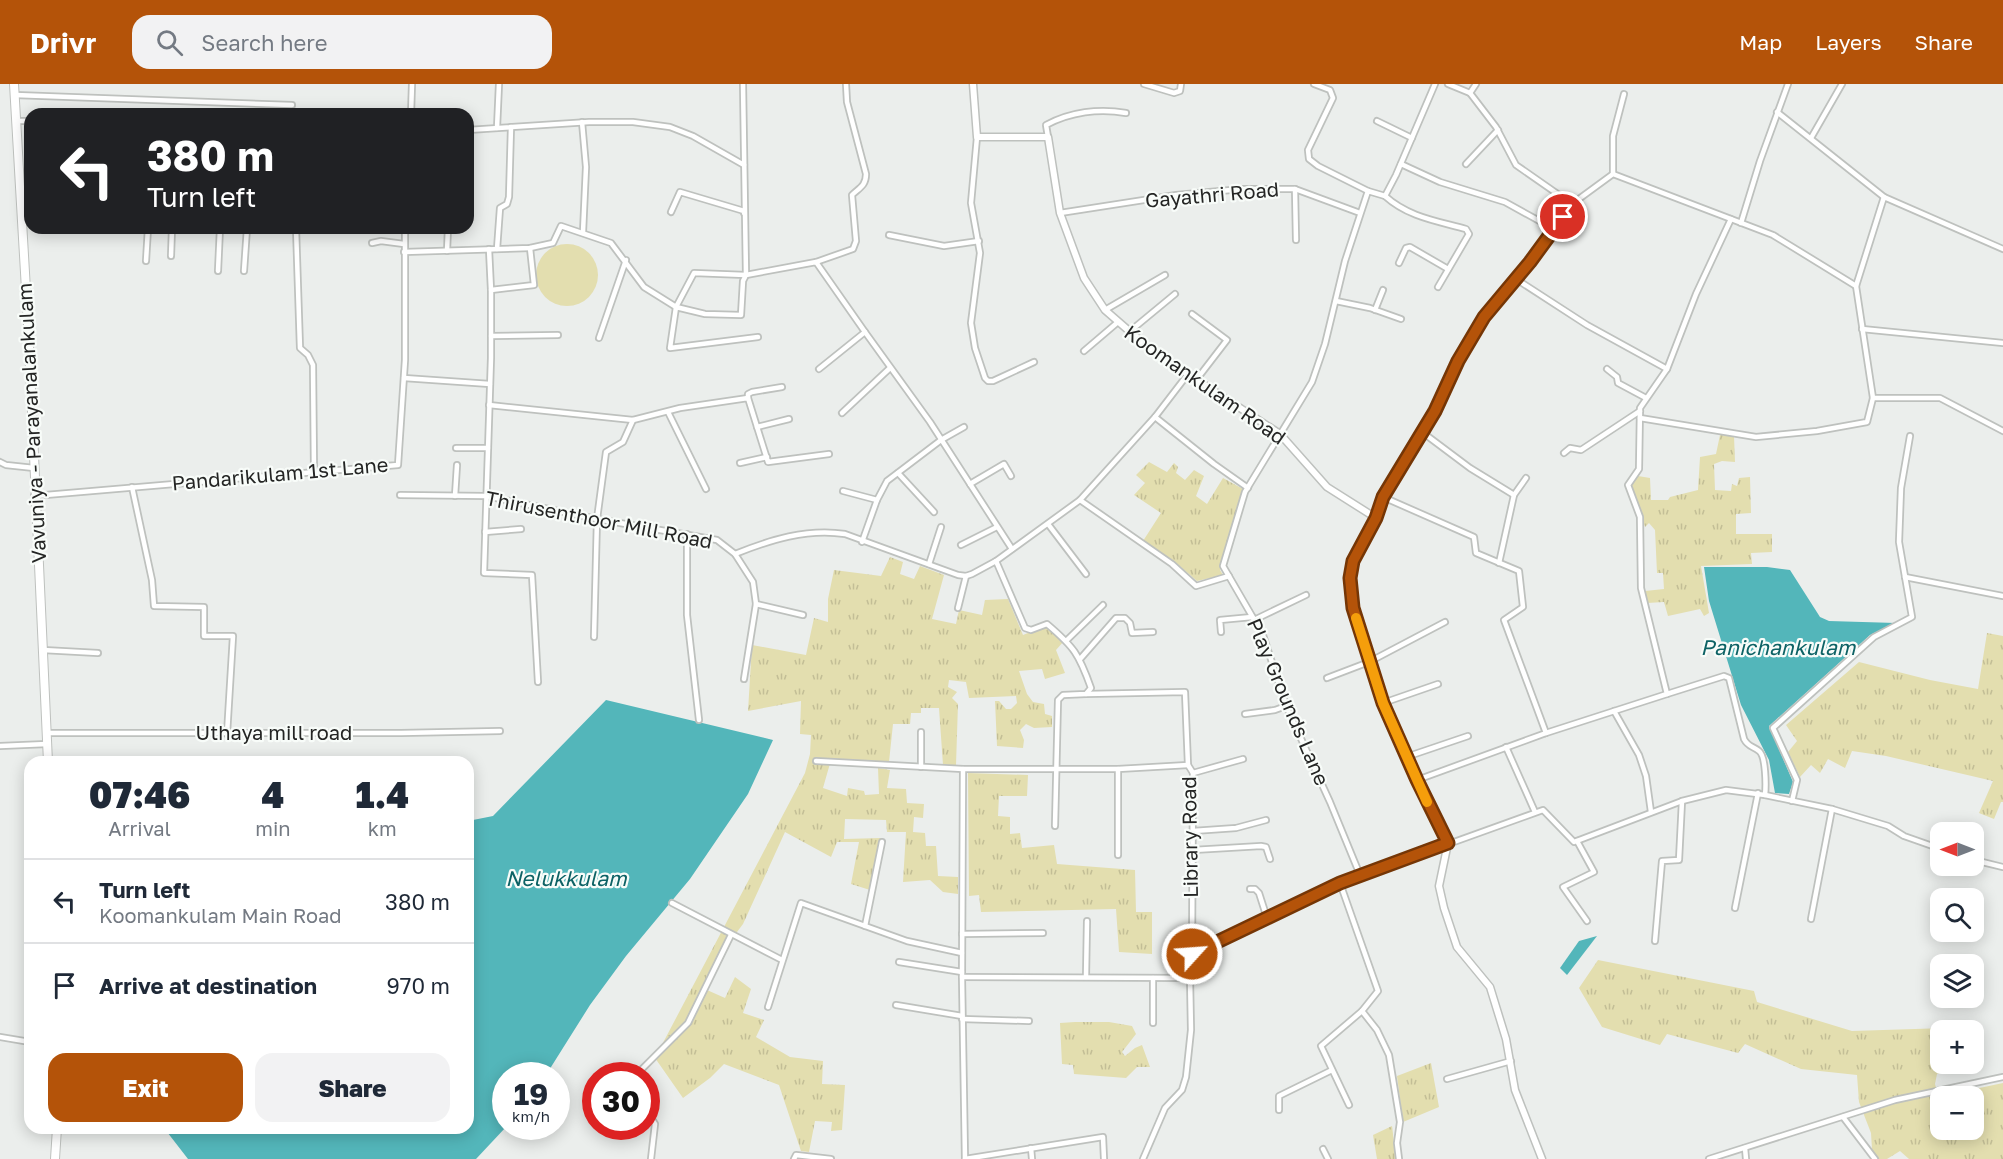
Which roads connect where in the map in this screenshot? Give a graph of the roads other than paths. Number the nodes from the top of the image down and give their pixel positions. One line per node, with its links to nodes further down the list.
1 (14, 84): 17 (highway, Vavuniya - Parayanalankulam)
2 (412, 84): 19 (street)
3 (499, 84): 27 (street)
4 (743, 84): 36 (street)
5 (846, 84): 74 (street)
6 (973, 84): 30 (street)
7 (1144, 84): 8 (street)
8 (1181, 84)
9 (1314, 84): 41 (street)
10 (1435, 84): 32 (street)
11 (1448, 84): 15 (street)
12 (1476, 84): 15 (street)
13 (1788, 84): 20 (street)
14 (1842, 84): 33 (street)
15 (1470, 93): 29 (street)
16 (1624, 94): 37 (street)
17 (15, 95): 18 (street); 22 (highway, Vavuniya - Parayanalankulam)
18 (292, 105)
19 (411, 108)
20 (1777, 112): 33 (street); 50 (street)
21 (1126, 113): 31 (street)
22 (16, 121): 23 (street); 39 (highway, Vavuniya - Parayanalankulam)
23 (24, 121)
24 (1377, 121): 32 (street)
25 (582, 122): 26 (street); 36 (street); 52 (street)
26 (511, 127): 27 (street); 67 (street)
27 (497, 128): 28 (street)
28 (474, 130)
29 (1498, 130): 35 (street); 44 (street)
30 (977, 137): 31 (street); 62 (street)
31 (1048, 137): 46 (street, Koomankulam Road)
32 (1412, 138): 34 (street)
33 (1811, 138): 43 (street)
34 (1401, 164): 42 (street); 51 (street)
35 (1466, 164)
36 (744, 165): 48 (street)
37 (1613, 174): 44 (street); 49 (street)
38 (1295, 189): 46 (street, Gayathri Road); 47 (street, Gayathri Road); 61 (street)
39 (20, 190): 40 (street); 139 (highway, Vavuniya - Parayanalankulam)
40 (24, 190)
41 (1368, 191): 42 (street); 47 (street, Play Grounds Lane)
42 (1385, 196): 76 (street)
43 (1884, 197): 68 (street); 82 (street)
44 (1572, 204): 51 (street)
45 (671, 212): 48 (street)
46 (1060, 213): 89 (street, Koomankulam Road)
47 (1360, 213): 87 (street, Play Grounds Lane)
48 (744, 214): 80 (street)
49 (1731, 219): 50 (street); 107 (street)
50 (1741, 223): 82 (street)
51 (1554, 229): 81 (street)
52 (583, 232): 65 (street); 72 (street)
53 (148, 234): 73 (street)
54 (172, 234): 71 (street)
55 (220, 234): 77 (street)
56 (247, 234): 78 (street)
57 (296, 234): 140 (street)
58 (405, 234): 64 (street, Pandarikulam 1st Lane)
59 (448, 234): 69 (street)
60 (889, 235): 62 (street)
61 (1296, 240)
62 (978, 241): 103 (street)
63 (372, 243): 64 (street)
64 (404, 244): 70 (street, Pandarikulam 1st Lane)
65 (530, 248): 67 (street); 84 (street)
66 (489, 249): 67 (street); 69 (street); 84 (street)
67 (497, 249)
68 (2003, 249)
69 (447, 251): 70 (street)
70 (404, 252): 109 (street, Pandarikulam 1st Lane)
71 (171, 256)
72 (626, 260): 88 (street); 99 (street)
73 (147, 261)
74 (816, 262): 80 (street); 95 (street)
75 (1399, 263): 76 (street)
76 (1448, 270): 83 (street)
77 (218, 271)
78 (244, 271)
79 (1165, 275): 89 (street)
80 (746, 276): 88 (street); 88 (street)
81 (1516, 279): 107 (street); 127 (street)
82 (1856, 286): 94 (street)
83 (1438, 287)
84 (491, 290): 98 (street)
85 (1383, 290): 90 (street)
86 (1175, 294): 96 (street)
87 (1336, 301): 90 (street); 128 (street, Play Grounds Lane)
88 (676, 307): 100 (street)
89 (1106, 310): 93 (street, Koomankulam Road)
90 (1375, 310): 92 (street)
91 (1192, 314): 110 (street)
92 (1401, 319)
93 (1118, 322): 96 (street, Koomankulam Road); 102 (street)
94 (1862, 329): 101 (street); 114 (street)
95 (865, 332): 104 (street); 105 (street)
96 (1129, 332): 108 (street, Koomankulam Road)
97 (558, 335): 98 (street)
98 (491, 336): 111 (street)
99 (599, 338)
100 (758, 338)
101 (2003, 343)
102 (1084, 351)
103 (1034, 362)
104 (890, 368): 119 (street); 130 (street)
105 (819, 369)
106 (1607, 369): 115 (street)
107 (1667, 369): 115 (street)
108 (1188, 374): 110 (street, Koomankulam Road); 120 (street)
109 (404, 378): 111 (street); 140 (street, Pandarikulam 1st Lane)
110 (1197, 379): 128 (street, Koomankulam Road)
111 (490, 384): 116 (street)
112 (782, 387): 113 (street)
113 (748, 398): 118 (street); 124 (street)
114 (1873, 398): 121 (street); 126 (street)
115 (1646, 399): 117 (street)
116 (489, 405): 123 (street); 132 (street)
117 (1640, 411): 121 (street); 133 (street)
118 (668, 412): 123 (street); 147 (street)
119 (842, 413)
120 (1155, 417): 146 (street); 156 (street)
121 (1640, 418): 198 (street)
122 (789, 419): 124 (street)
123 (633, 420): 159 (street)
124 (757, 427): 135 (street)
125 (964, 427): 130 (street)
126 (2003, 431)
127 (1422, 432): 150 (street); 154 (street)
128 (1280, 434): 146 (street, Play Grounds Lane); 158 (street, Koomankulam Road)
129 (1910, 436): 176 (street)
130 (941, 440): 141 (street); 144 (street)
131 (456, 448): 132 (street)
132 (488, 448): 153 (street)
133 (1564, 453)
134 (829, 454): 135 (street)
135 (767, 457): 137 (street)
136 (0, 462): 139 (street)
137 (741, 464)
138 (457, 465): 152 (street)
139 (34, 468): 151 (highway, Vavuniya - Parayanalankulam)
140 (314, 471): 145 (street, Pandarikulam 1st Lane)
141 (898, 473): 155 (street); 157 (street)
142 (1011, 476): 144 (street)
143 (1526, 478): 150 (street)
144 (969, 484): 162 (street)
145 (132, 487): 151 (street, Pandarikulam 1st Lane); 208 (street)
146 (1248, 488): 175 (street, Play Grounds Lane)
147 (706, 489)
148 (843, 491): 155 (street)
149 (400, 495): 152 (street, Thirusenthoor Mill Road)
150 (1514, 495): 171 (street)
151 (34, 496): 189 (highway, Vavuniya - Parayanalankulam)
152 (455, 496): 153 (street, Thirusenthoor Mill Road)
153 (486, 496): 159 (street, Thirusenthoor Mill Road); 164 (street)
154 (1383, 497): 158 (street); 171 (street)
155 (877, 500): 166 (street)
156 (1080, 500): 160 (street); 175 (street)
157 (934, 512)
158 (1376, 518): 192 (street)
159 (597, 519): 165 (street, Thirusenthoor Mill Road); 187 (street)
160 (1048, 524): 168 (street); 173 (street)
161 (942, 527): 172 (street)
162 (997, 527): 167 (street); 168 (street)
163 (521, 530): 164 (street)
164 (485, 532): 195 (street)
165 (687, 534): 169 (street, Thirusenthoor Mill Road); 203 (street)
166 (862, 542): 169 (street); 172 (street)
167 (961, 545)
168 (1012, 549): 170 (street)
169 (735, 554): 179 (street, Thirusenthoor Mill Road)
170 (996, 561): 174 (street); 188 (street)
171 (1499, 562): 206 (street)
172 (929, 564): 174 (street)
173 (1086, 574)
174 (966, 576): 181 (street)
175 (1229, 576): 183 (street, Play Grounds Lane)
176 (1905, 577): 178 (street); 227 (street)
177 (1306, 595): 183 (street)
178 (2003, 596)
179 (756, 604): 182 (street); 194 (street, Thirusenthoor Mill Road)
180 (1103, 605): 188 (street)
181 (958, 608)
182 (803, 615)
183 (1253, 618): 186 (street); 200 (street, Play Grounds Lane)
184 (1445, 622): 192 (street)
185 (1153, 632): 191 (street)
186 (1221, 632)
187 (594, 637)
188 (1066, 640): 191 (street)
189 (43, 650): 190 (street); 207 (highway, Vavuniya - Parayanalankulam)
190 (98, 653)
191 (1081, 658): 197 (street)
192 (1370, 662): 193 (street); 199 (street)
193 (1327, 678)
194 (744, 679)
195 (538, 682)
196 (1438, 684): 199 (street)
197 (1086, 694): 217 (street); 220 (street)
198 (1667, 694): 201 (street); 225 (street)
199 (1383, 703): 214 (street)
200 (1286, 706): 202 (street); 243 (street, Play Grounds Lane)
201 (1614, 711): 206 (street); 230 (street)
202 (1245, 714)
203 (699, 720)
204 (500, 731): 208 (street, Uthaya mill road)
205 (921, 732): 218 (street)
206 (1546, 733): 212 (street)
207 (47, 734): 208 (street, Uthaya mill road); 210 (highway, Vavuniya - Parayanalankulam)
208 (227, 734)
209 (1468, 735): 214 (street)
210 (47, 744): 211 (street); 213 (highway, Vavuniya - Parayanalankulam)
211 (0, 746)
212 (1506, 747): 223 (street); 229 (street)
213 (48, 756)
214 (1406, 757): 223 (street)
215 (1244, 759): 222 (street)
216 (816, 761): 218 (street, Library Road)
217 (1188, 765): 221 (street, Library Road); 222 (street, Library Road)
218 (921, 767): 219 (street, Library Road)
219 (963, 769): 220 (street, Library Road); 254 (street)
220 (1055, 769): 221 (street, Library Road); 232 (street)
221 (1118, 769): 239 (street)
222 (1193, 773): 233 (street, Library Road)
223 (1417, 780): 236 (street)
224 (1758, 794): 225 (street); 226 (street); 247 (street)
225 (1764, 795): 227 (street)
226 (1682, 801): 230 (street); 256 (street)
227 (1792, 801): 228 (street)
228 (1832, 809): 237 (street); 249 (street)
229 (1535, 812): 234 (street); 236 (street)
230 (1651, 812): 234 (street)
231 (1266, 820): 233 (street)
232 (1055, 826)
233 (1193, 831): 238 (street, Library Road)
234 (1576, 841): 251 (street)
235 (882, 842): 252 (street)
236 (1448, 843): 243 (street); 273 (street)
237 (1930, 845)
238 (1193, 850): 240 (street); 258 (street, Library Road)
239 (1118, 855)
240 (1270, 859)
241 (1984, 862): 242 (street)
242 (2003, 867)
243 (1360, 875): 244 (street)
244 (1340, 883): 248 (street); 267 (street)
245 (1250, 889): 248 (street)
246 (672, 903): 255 (street)
247 (1735, 908)
248 (1266, 918): 258 (street)
249 (1811, 919)
250 (1087, 921): 262 (street)
251 (1587, 921)
252 (865, 926): 257 (street); 259 (street)
253 (1043, 933): 254 (street)
254 (962, 934): 257 (street)
255 (731, 935): 259 (street); 274 (street)
256 (1655, 940)
257 (962, 953): 261 (street)
258 (1192, 954): 264 (street, Library Road)
259 (782, 960): 266 (street)
260 (899, 962): 261 (street)
261 (962, 975): 262 (street); 268 (street)
262 (1086, 977): 263 (street)
263 (1153, 978): 264 (street); 270 (street)
264 (1190, 978): 293 (street, Library Road)
265 (896, 1005): 268 (street)
266 (768, 1007)
267 (1362, 1011): 275 (street); 295 (street)
268 (962, 1017): 269 (street); 290 (street)
269 (1029, 1021)
270 (1153, 1023)
271 (0, 1038): 272 (street)
272 (24, 1041)
273 (1511, 1061): 277 (street); 296 (street)
274 (649, 1062)
275 (1332, 1070): 278 (street); 279 (street)
276 (2003, 1077): 280 (street)
277 (1447, 1079)
278 (1349, 1105)
279 (1279, 1110)
280 (1843, 1116): 284 (street); 299 (street)
281 (57, 1134): 286 (highway)
282 (653, 1140): 287 (street)
283 (1031, 1148): 290 (street); 291 (street); 292 (street)
284 (1745, 1148): 297 (street); 298 (street)
285 (1323, 1149): 294 (street)
286 (55, 1159)
287 (651, 1159)
288 (794, 1159): 289 (street)
289 (831, 1159)
290 (965, 1159)
291 (1032, 1159)
292 (1104, 1159)
293 (1143, 1159)
294 (1328, 1159)
295 (1399, 1159)
296 (1542, 1159)
297 (1709, 1159)
298 (1746, 1159)
299 (1875, 1159)

